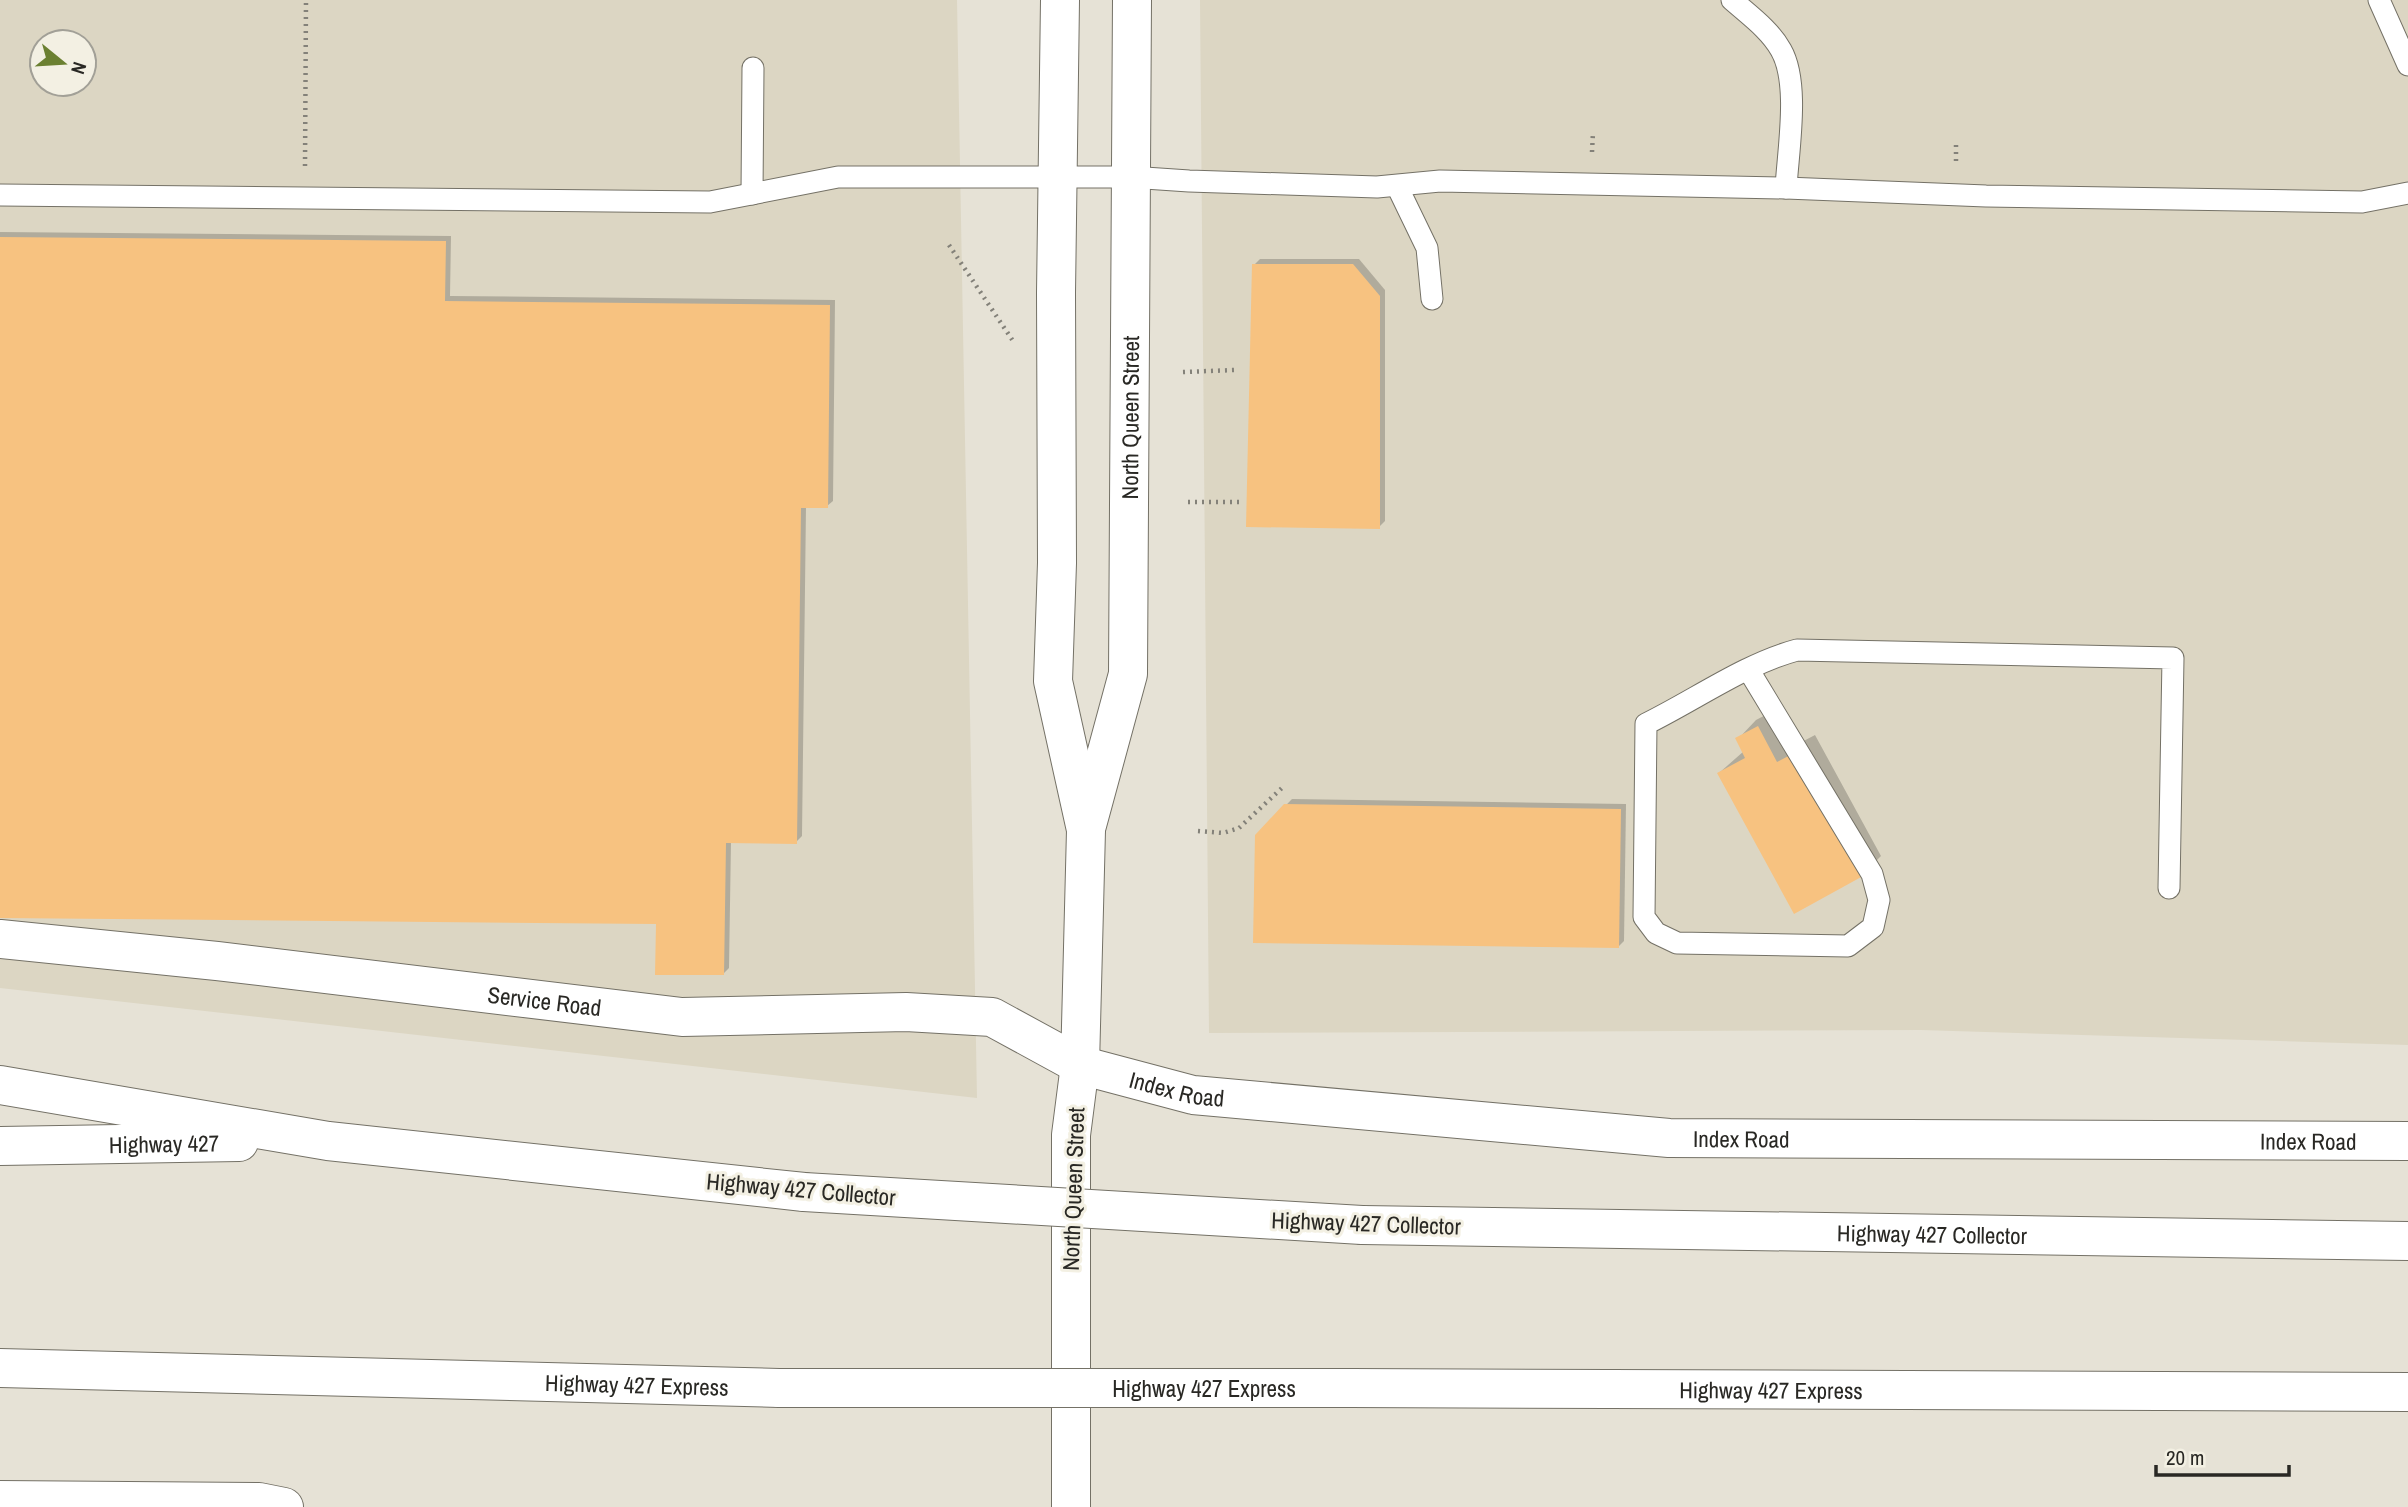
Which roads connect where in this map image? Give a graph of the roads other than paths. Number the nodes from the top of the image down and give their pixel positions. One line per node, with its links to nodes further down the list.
1 (1060, 0): 7 (main road, North Queen Street)
2 (1132, 0): 8 (main road, North Queen Street)
3 (1732, 0): 10 (lane)
4 (2379, 0): 5 (lane)
5 (2408, 65)
6 (753, 68): 12 (lane)
7 (1058, 177): 8 (lane); 12 (lane); 16 (main road, North Queen Street)
8 (1130, 177): 9 (lane); 16 (main road, North Queen Street)
9 (1397, 186): 10 (lane); 14 (lane)
10 (1786, 188): 11 (lane)
11 (2408, 192)
12 (752, 194): 13 (lane)
13 (0, 195)
14 (1432, 299)
15 (1748, 669): 15 (lane); 17 (lane)
16 (1086, 830): 19 (main road, North Queen Street)
17 (2169, 888)
18 (0, 939): 19 (main road, Service Road)
19 (1080, 1065): 22 (main road, Index Road); 29 (main road, North Queen Street)
20 (0, 1085): 21 (main road)
21 (328, 1141): 23 (main road, Highway 427); 24 (main road, Highway 427 Collector, bridge)
22 (2408, 1141)
23 (0, 1146)
24 (2408, 1241)
25 (0, 1368): 26 (main road, Highway 427 Express, bridge)
26 (2408, 1392)
27 (0, 1500): 28 (main road)
28 (284, 1507)
29 (1071, 1507)

